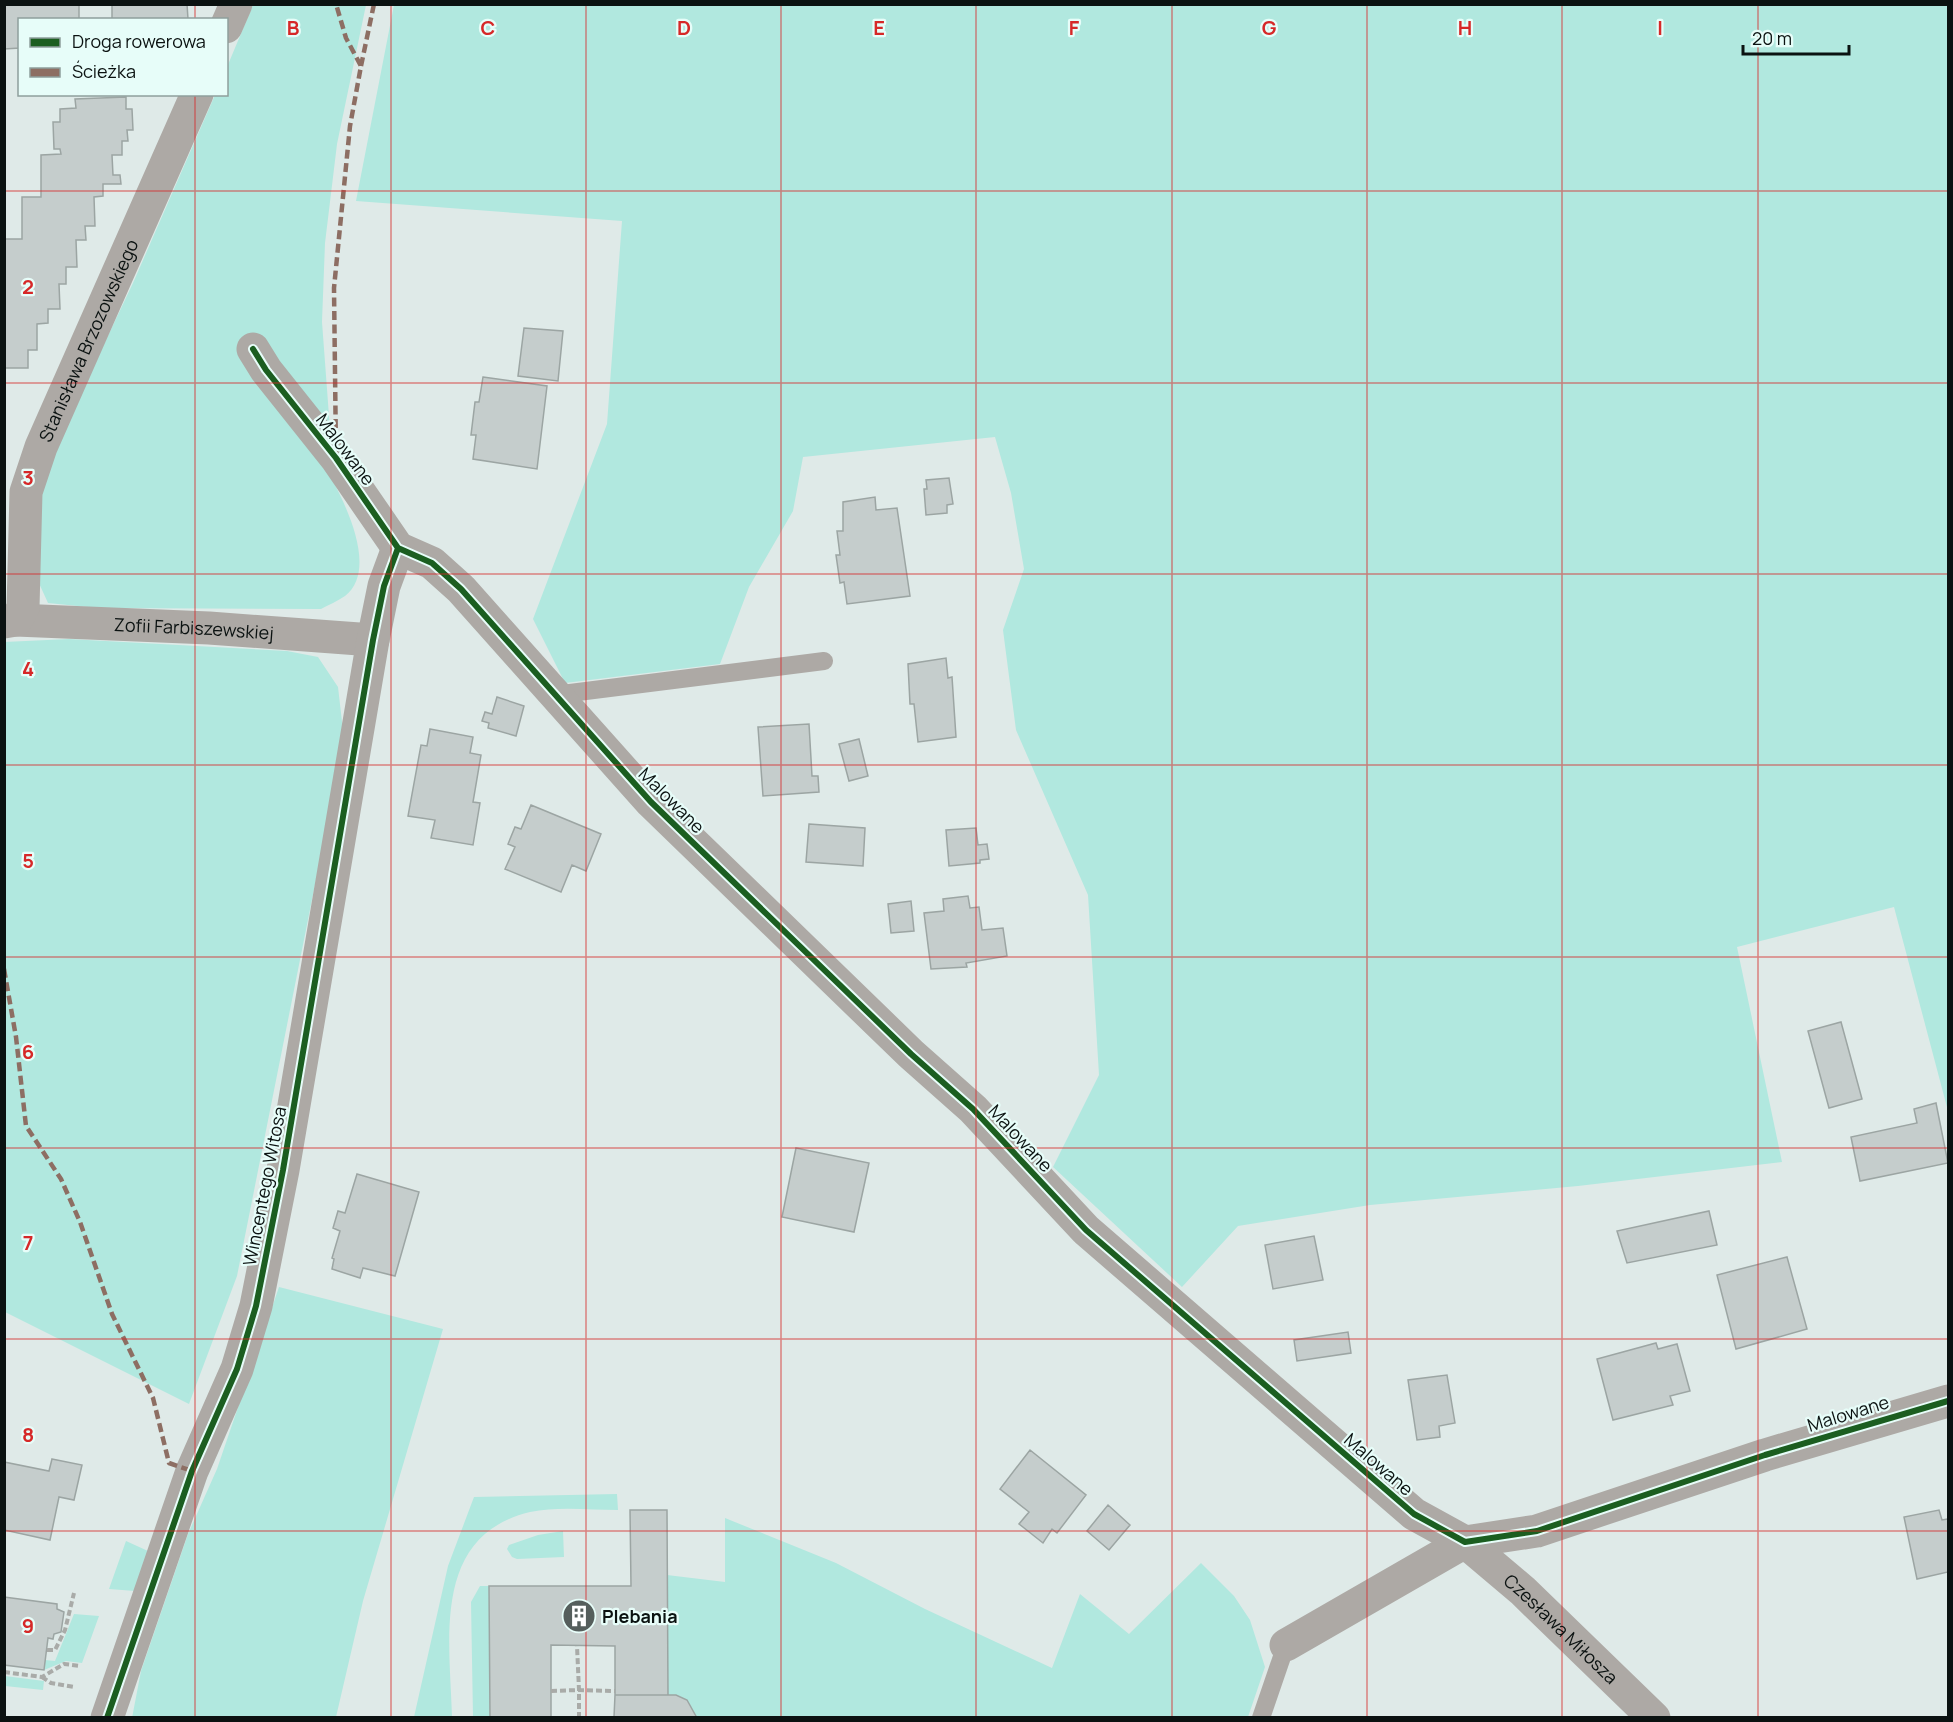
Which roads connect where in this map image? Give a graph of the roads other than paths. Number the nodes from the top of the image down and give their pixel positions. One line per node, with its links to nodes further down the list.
1 (236, 4): 2 (street)
2 (228, 22)
3 (196, 96): 6 (street, Stanisława Brzozowskiego)
4 (253, 348): 5 (street, Malowane)
5 (398, 548): 7 (street, Wincentego Witosa); 9 (street, Malowane)
6 (10, 621): 7 (street, Zofii Farbiszewskiej)
7 (373, 640): 13 (street, Wincentego Witosa)
8 (824, 661): 9 (lane)
9 (554, 695): 11 (street, Malowane)
10 (1948, 1401): 11 (street, Malowane)
11 (1465, 1542): 12 (street); 15 (street, Czesława Miłosza)
12 (1286, 1645): 14 (lane)
13 (107, 1718)
14 (1261, 1718)
15 (1654, 1718)

